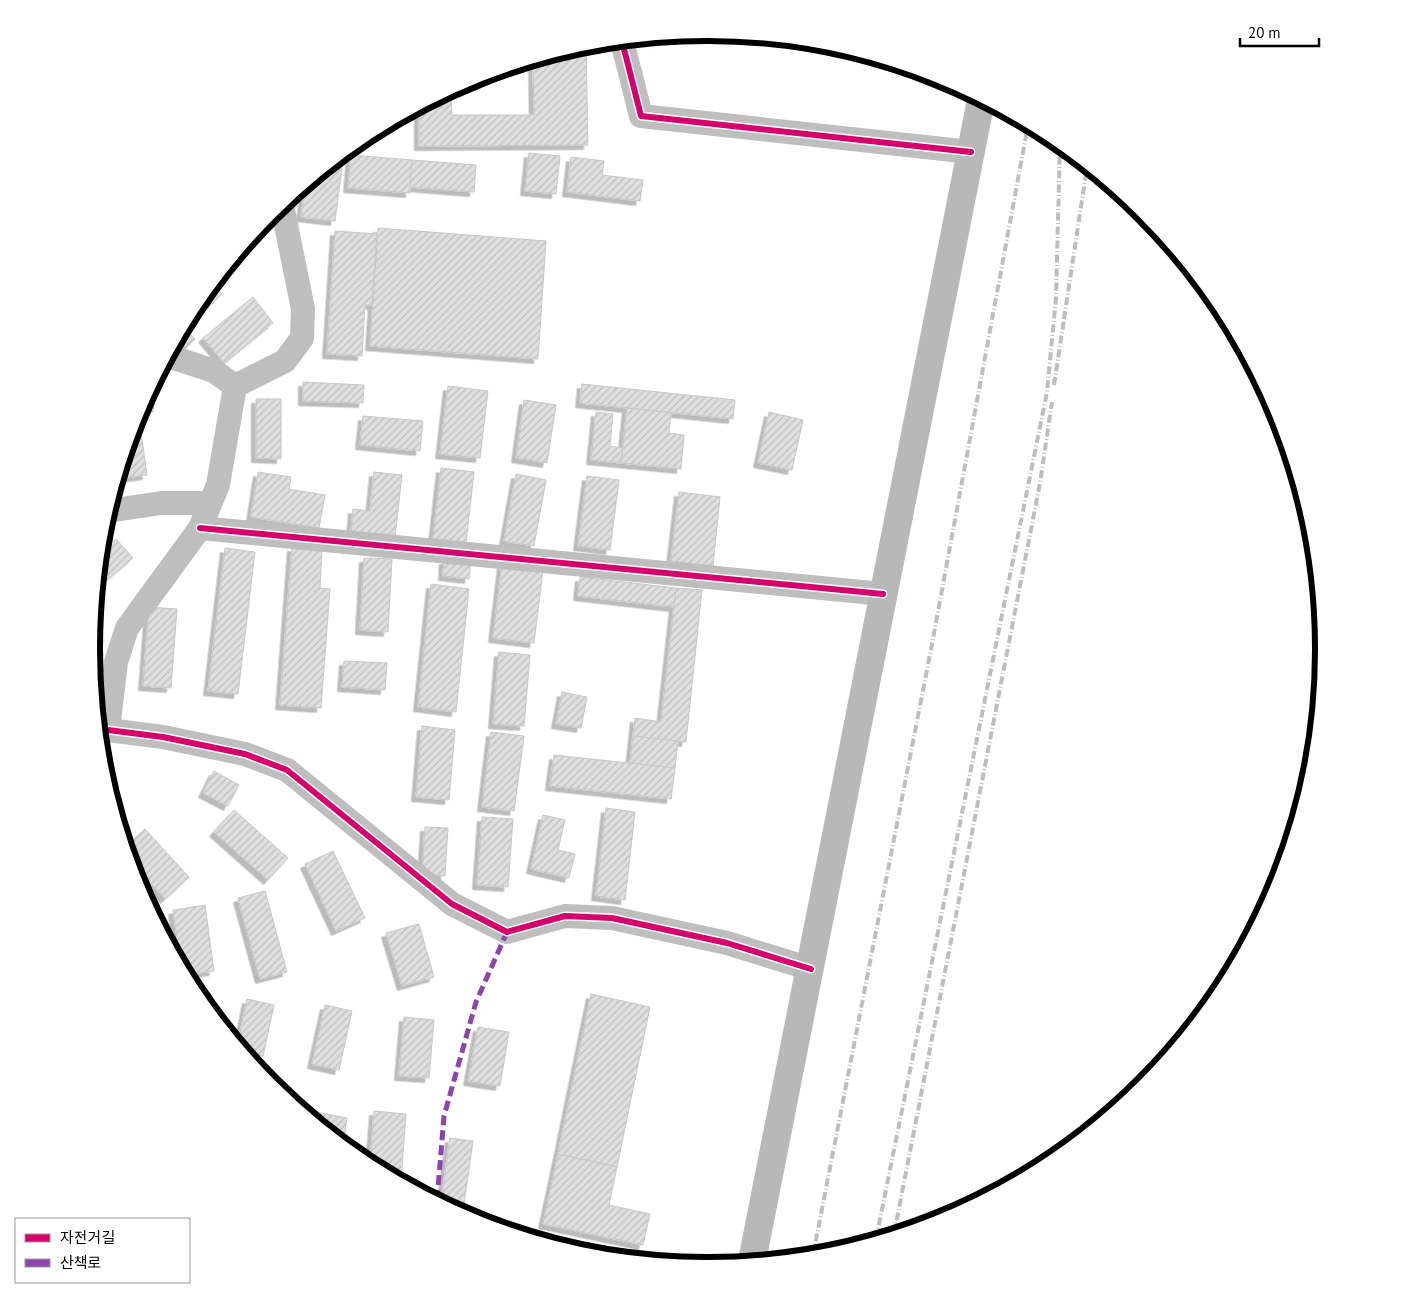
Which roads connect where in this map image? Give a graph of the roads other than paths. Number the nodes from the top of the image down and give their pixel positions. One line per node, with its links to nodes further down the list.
1 (623, 47): 3 (street)
2 (980, 106): 3 (main road)
3 (971, 152): 10 (main road)
4 (284, 214): 6 (street)
5 (174, 358): 6 (street)
6 (235, 386): 7 (street)
7 (209, 503): 8 (street); 9 (street)
8 (116, 509)
9 (200, 528): 10 (street); 11 (street)
10 (883, 594): 13 (main road)
11 (105, 726)
12 (105, 731): 13 (street)
13 (812, 969): 14 (main road)
14 (753, 1255)

